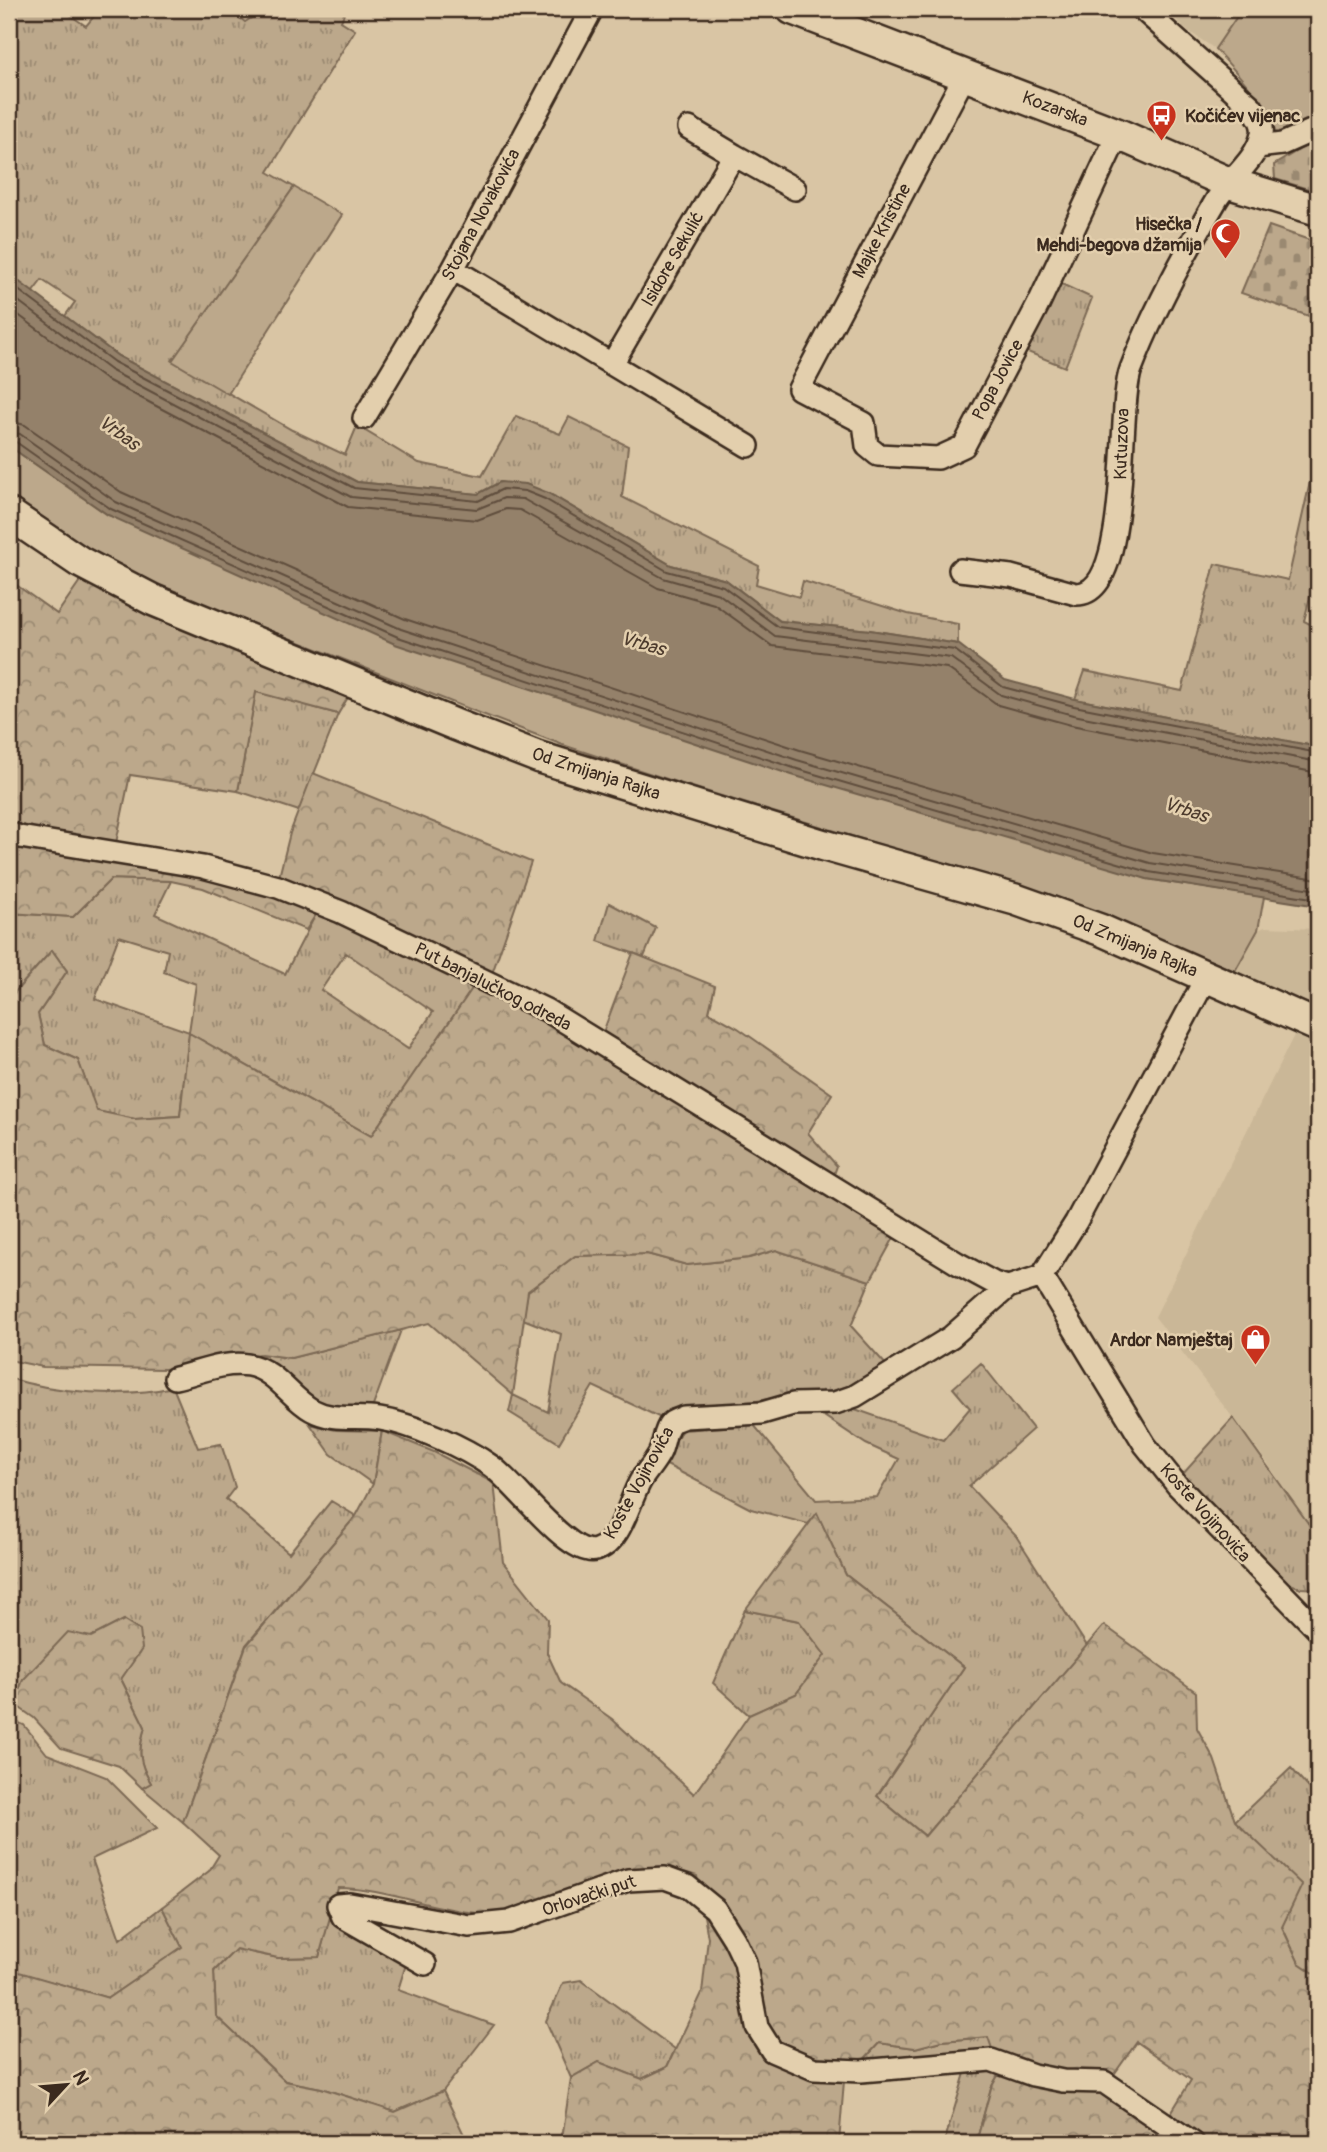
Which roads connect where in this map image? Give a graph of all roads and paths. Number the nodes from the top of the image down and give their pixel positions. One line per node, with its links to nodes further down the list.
1 (592, 9): 13 (street, Stojana Novakovića)
2 (792, 9): 4 (street, Kozarska)
3 (1142, 9): 8 (street)
4 (965, 75): 7 (street, Kozarska); 15 (street, Majke Kristine)
5 (689, 128): 9 (street)
6 (1318, 128): 8 (street)
7 (1118, 134): 10 (street, Kozarska); 15 (street, Popa Jovice)
8 (1258, 147): 10 (street, Kutuzova)
9 (734, 155): 11 (street); 14 (street, Isidore Sekulić)
10 (1229, 183): 12 (street, Kozarska); 19 (street, Kutuzova)
11 (795, 189)
12 (1318, 210)
13 (453, 269): 14 (street); 16 (street, Stojana Novakovića)
14 (612, 363): 17 (street)
15 (799, 388)
16 (364, 418)
17 (748, 446)
18 (9, 514): 21 (street, Od Zmijanja Rajka)
19 (960, 570)
20 (13, 837): 24 (street, Put banjalučkog odreda)
21 (1207, 976): 22 (street, Od Zmijanja Rajka); 23 (street)
22 (1318, 1026)
23 (1042, 1276): 24 (street, Koste Vojinovića); 26 (street, Koste Vojinovića)
24 (1008, 1287): 25 (street, Koste Vojinovića)
25 (175, 1378)
26 (1318, 1630)
27 (425, 1964): 28 (street, Orlovački put)
28 (1193, 2143)

